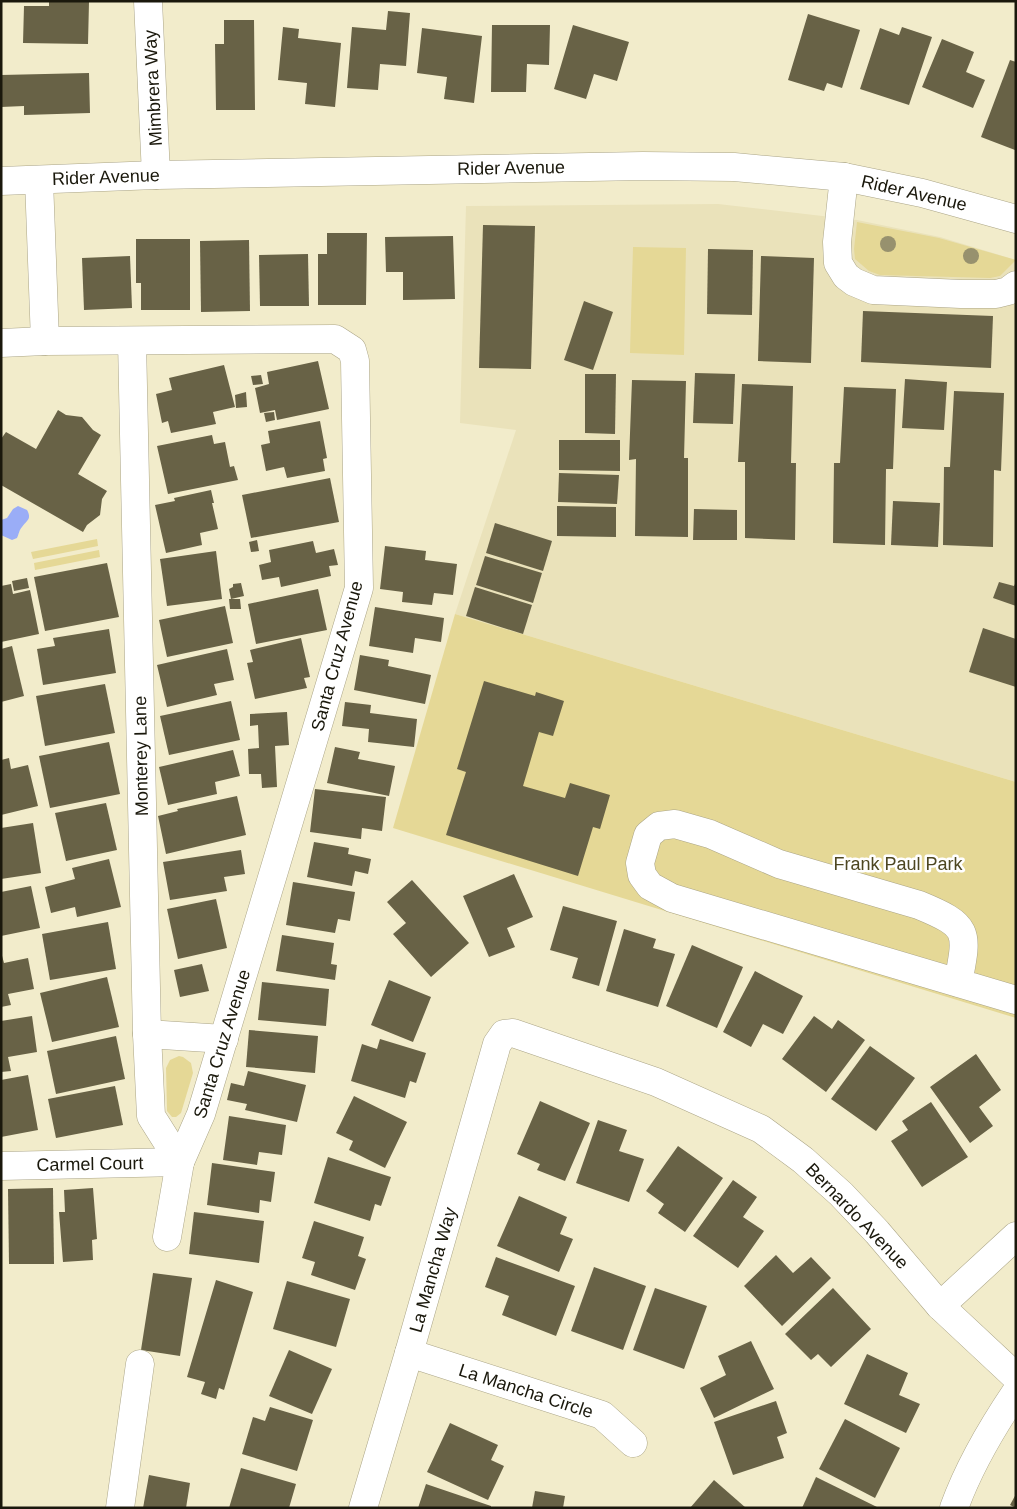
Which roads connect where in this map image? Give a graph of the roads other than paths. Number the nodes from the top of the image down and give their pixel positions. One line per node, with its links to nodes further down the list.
1 (148, 1): 2 (street, Mimbrera Way)
2 (156, 175): 3 (street, Rider Avenue); 4 (street, Rider Avenue)
3 (844, 178): 6 (street, Rider Avenue); 7 (street)
4 (39, 180): 5 (street, Rider Avenue); 8 (street)
5 (1, 181)
6 (1016, 219)
7 (1016, 285)
8 (45, 340): 9 (street, Santa Cruz Avenue); 10 (street, Santa Cruz Avenue)
9 (132, 341): 13 (street, Monterey Lane); 15 (street, Santa Cruz Avenue)
10 (1, 343)
11 (958, 983): 11 (street); 12 (street)
12 (1016, 1000)
13 (147, 1034): 15 (street); 16 (street, Monterey Lane)
14 (504, 1034): 20 (street, Bernardo Avenue); 21 (street, La Mancha Way)
15 (224, 1039): 16 (street, Santa Cruz Avenue)
16 (180, 1162): 17 (street, Carmel Court); 19 (street, Santa Cruz Avenue)
17 (1, 1166)
18 (1016, 1236): 20 (street)
19 (167, 1237)
20 (940, 1306): 23 (street, Bernardo Avenue)
21 (409, 1353): 25 (street, La Mancha Circle); 27 (street, La Mancha Way)
22 (140, 1364): 26 (street)
23 (1016, 1377)
24 (1016, 1392): 28 (street)
25 (633, 1443)
26 (120, 1508)
27 (363, 1508)
28 (954, 1508)

